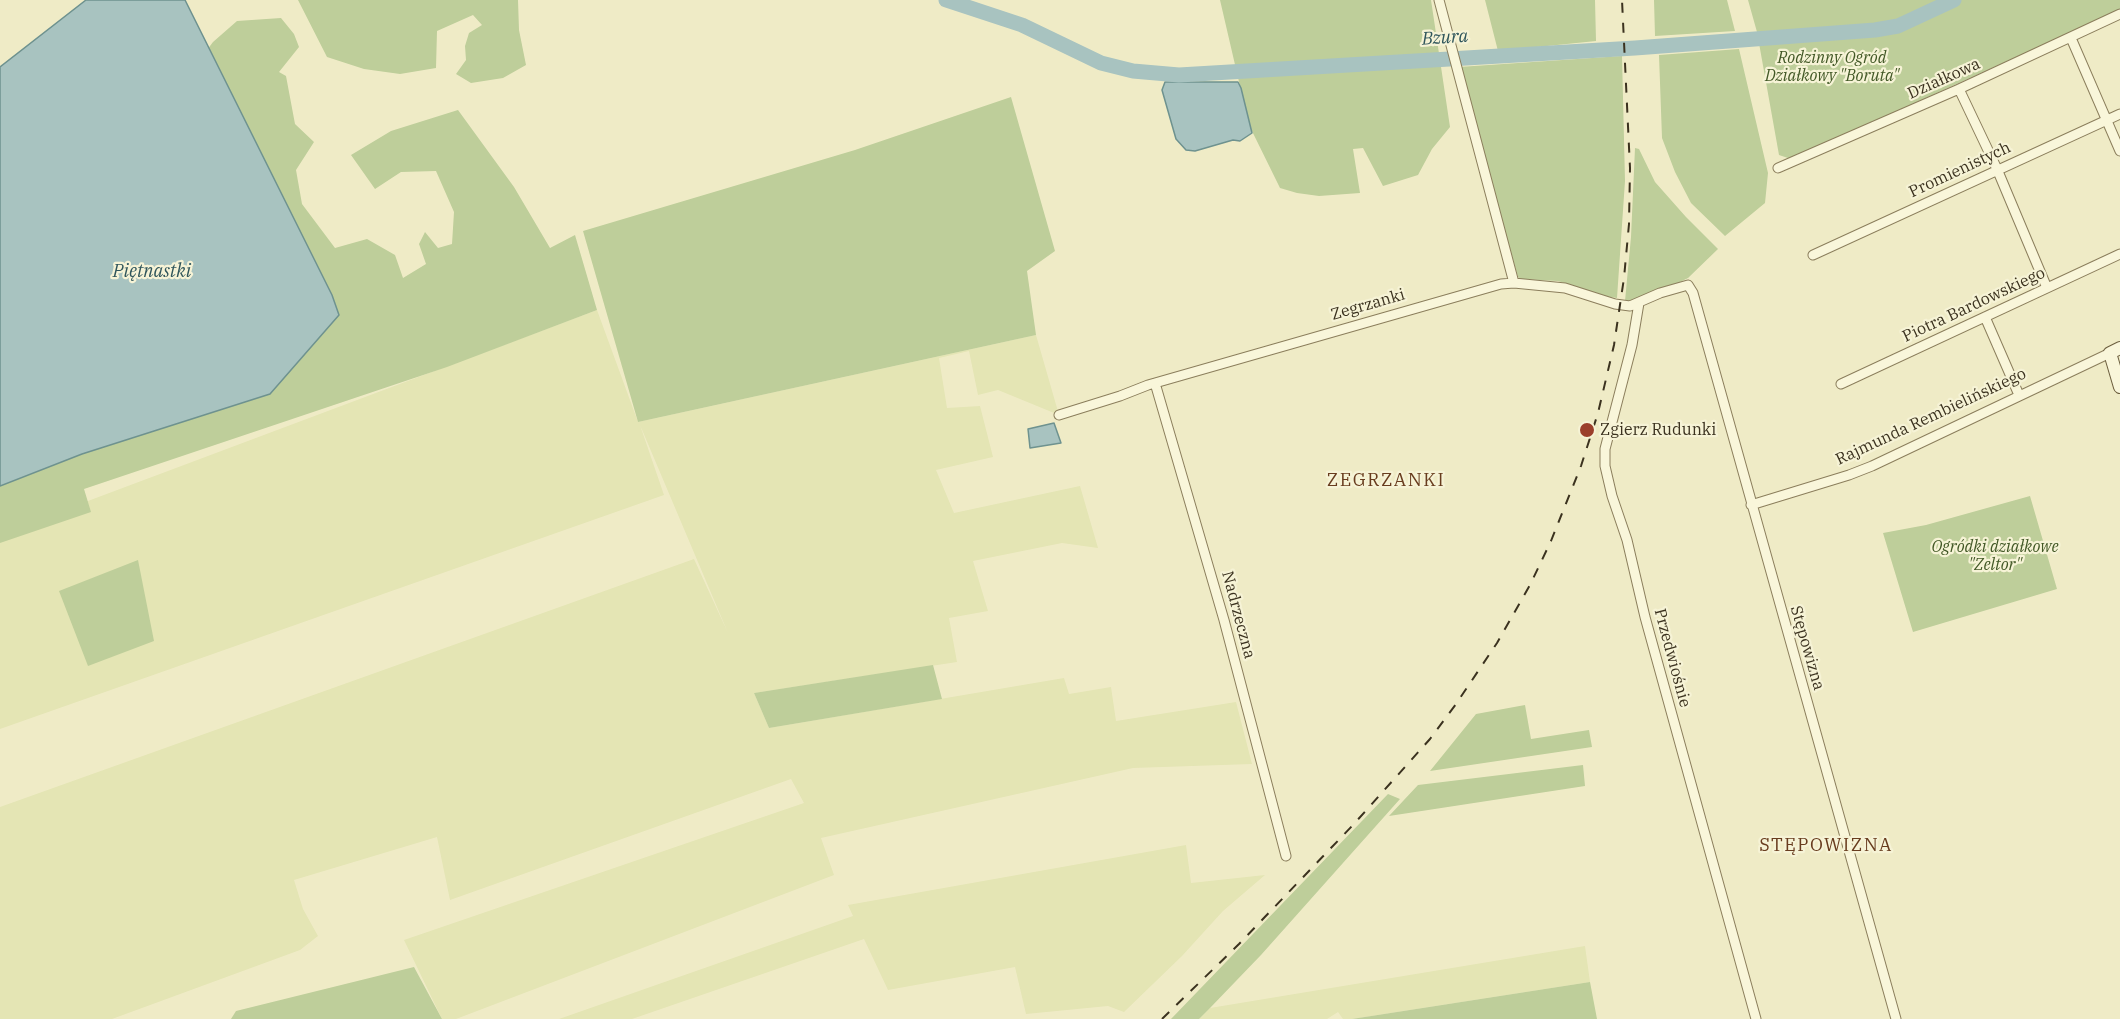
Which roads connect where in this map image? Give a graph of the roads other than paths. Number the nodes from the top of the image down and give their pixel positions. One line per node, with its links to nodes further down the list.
1 (1439, 0): 12 (street)
2 (2120, 14): 3 (street, Działkowa)
3 (2071, 38): 4 (street, Działkowa); 6 (street)
4 (1959, 89): 8 (street, Działkowa); 9 (street)
5 (2120, 114): 6 (street, Promienistych)
6 (2108, 120): 7 (street); 9 (street, Promienistych)
7 (2120, 151)
8 (1778, 168)
9 (1997, 169): 11 (street, Promienistych); 14 (street)
10 (2120, 254): 14 (street, Piotra Bardowskiego)
11 (1813, 255)
12 (1514, 283): 15 (street, Zegrzanki); 18 (street, Zegrzanki)
13 (1688, 285): 15 (street, Zegrzanki); 23 (street, Stępowizna)
14 (2047, 288): 16 (street, Piotra Bardowskiego)
15 (1639, 303): 25 (street, Przedwiośnie)
16 (1985, 317): 19 (street, Piotra Bardowskiego); 21 (street)
17 (2117, 352): 20 (street); 21 (street, Rajmunda Rembielińskiego)
18 (1155, 383): 22 (street, Zegrzanki); 24 (street, Nadrzeczna)
19 (1841, 384)
20 (2120, 387)
21 (2019, 395): 23 (street, Rajmunda Rembielińskiego)
22 (1059, 415)
23 (1751, 505): 26 (street, Stępowizna)
24 (1286, 856)
25 (1756, 1019)
26 (1896, 1019)

